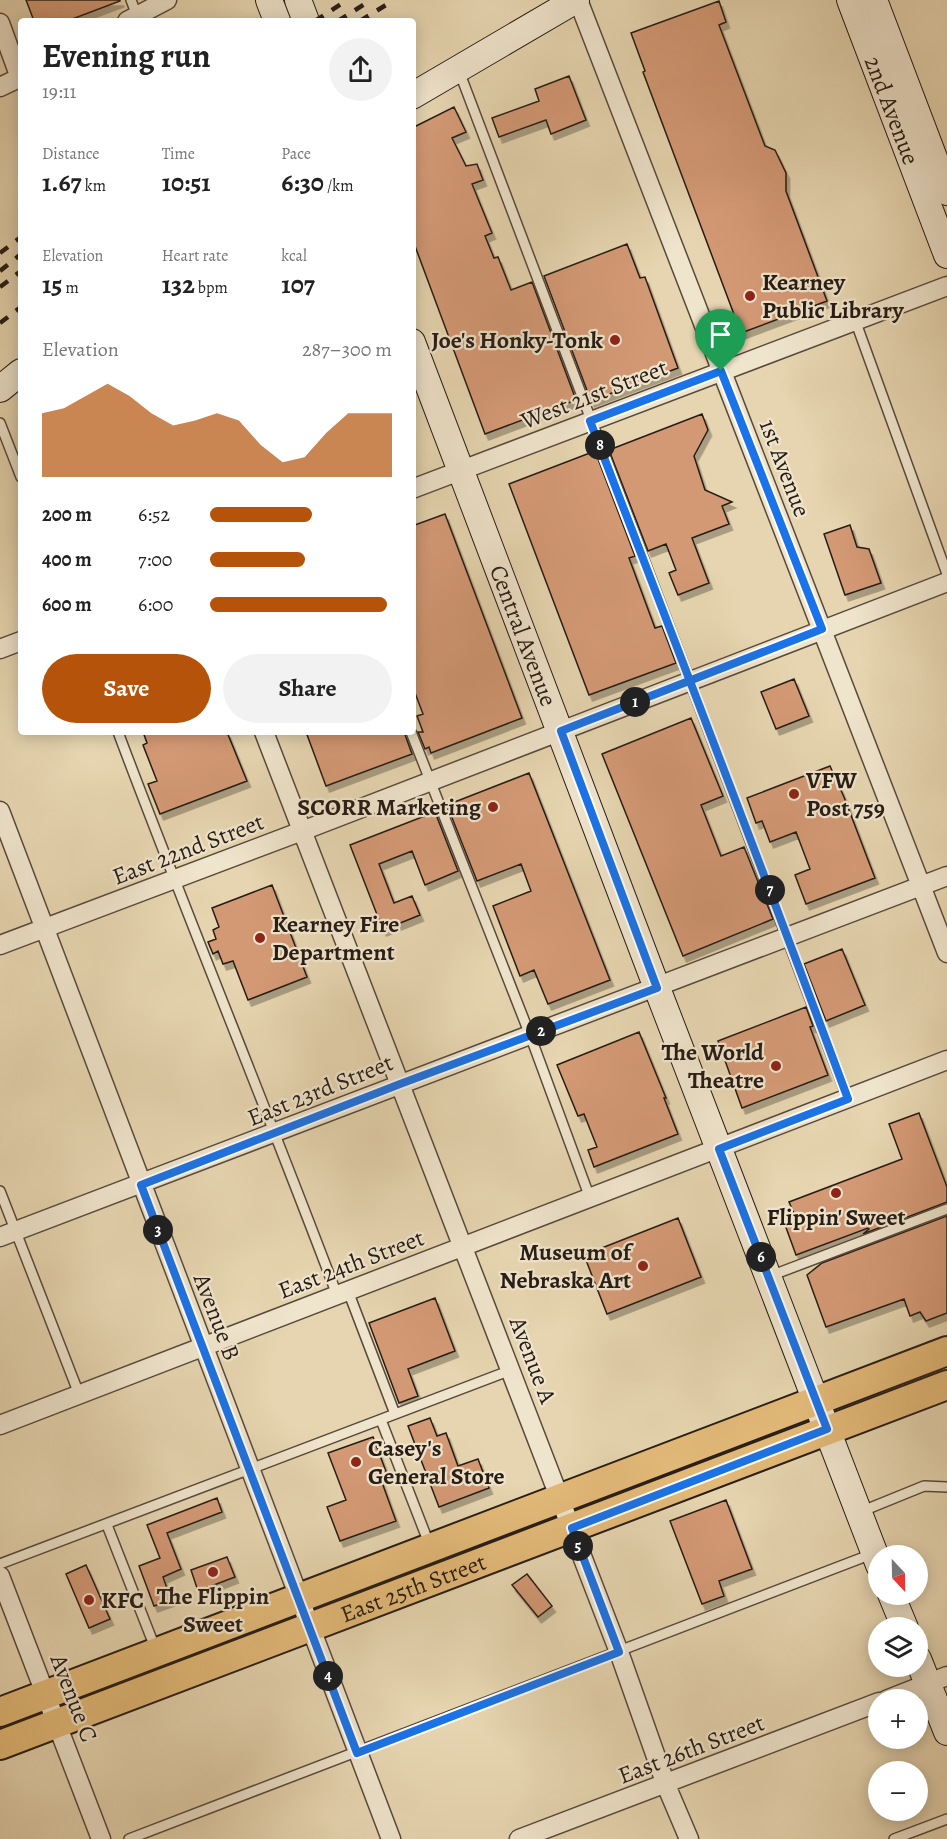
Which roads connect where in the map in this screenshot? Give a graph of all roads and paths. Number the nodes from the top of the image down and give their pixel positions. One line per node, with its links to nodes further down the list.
1 (167, 0): 7 (street)
2 (269, 0): 8 (street)
3 (298, 0): 9 (street)
4 (577, 0): 12 (street); 21 (street, 1st Avenue)
5 (850, 0): 17 (street, 2nd Avenue)
6 (874, 0): 16 (street, 2nd Avenue)
7 (132, 12)
8 (276, 18)
9 (305, 18)
10 (0, 23): 11 (street)
11 (18, 69)
12 (458, 69): 15 (street); 24 (lane)
13 (18, 78): 14 (street)
14 (0, 87)
15 (416, 94)
16 (947, 192)
17 (947, 255)
18 (947, 286): 19 (street, West 21st Street)
19 (855, 320): 21 (street, West 21st Street); 29 (lane)
20 (416, 353): 27 (street, Central Avenue)
21 (721, 371): 24 (street, West 21st Street); 31 (street, 1st Avenue)
22 (18, 374): 23 (street)
23 (0, 389)
24 (590, 421): 27 (street, West 21st Street); 34 (lane)
25 (0, 423): 26 (lane)
26 (18, 469)
27 (460, 470): 28 (street, West 21st Street); 35 (street, Central Avenue)
28 (416, 487)
29 (947, 574)
30 (947, 582): 31 (street, East 22nd Street)
31 (822, 629): 34 (street, East 22nd Street); 44 (street, 1st Avenue)
32 (18, 642): 33 (street)
33 (0, 650)
34 (690, 681): 35 (street, East 22nd Street); 46 (lane)
35 (561, 731): 39 (street, East 22nd Street); 49 (street, Central Avenue)
36 (119, 735): 43 (lane)
37 (265, 735): 41 (street, Avenue A)
38 (412, 735): 39 (lane)
39 (430, 782): 41 (street, East 22nd Street); 50 (lane)
40 (0, 811): 45 (street, Avenue B)
41 (302, 831): 43 (street, East 22nd Street); 52 (street, Avenue A)
42 (947, 876): 44 (street, East 23rd Street)
43 (174, 879): 45 (street, East 22nd Street); 54 (lane)
44 (921, 886): 46 (street, East 23rd Street); 48 (street, 1st Avenue)
45 (45, 929): 47 (street, East 22nd Street); 56 (street, Avenue B)
46 (788, 937): 49 (street, East 23rd Street); 53 (lane)
47 (0, 945)
48 (947, 953)
49 (657, 988): 50 (street, East 23rd Street); 55 (street, Central Avenue)
50 (530, 1035): 52 (street, East 23rd Street); 58 (lane)
51 (947, 1060): 53 (street, East 24th Street)
52 (400, 1084): 54 (street, East 23rd Street); 61 (street, Avenue A)
53 (848, 1099): 55 (street, East 24th Street)
54 (276, 1134): 56 (street, East 23rd Street); 63 (lane)
55 (719, 1149): 58 (street, East 24th Street); 62 (street, Central Avenue)
56 (141, 1185): 60 (street, East 23rd Street); 64 (street, Avenue B)
57 (0, 1191): 60 (lane)
58 (590, 1198): 61 (street, East 24th Street)
59 (947, 1209): 62 (lane)
60 (8, 1234): 68 (lane)
61 (463, 1247): 63 (street, East 24th Street); 66 (street, Avenue A)
62 (768, 1277): 69 (street, Central Avenue)
63 (342, 1293): 64 (street, East 24th Street); 70 (lane)
64 (203, 1347): 68 (street, East 24th Street); 74 (street, Avenue B)
65 (947, 1351): 69 (main road, East 25th Street)
66 (511, 1370): 70 (lane); 76 (street, Avenue A)
67 (947, 1385): 73 (main road, East 25th Street)
68 (79, 1394): 72 (street, East 24th Street)
69 (815, 1401): 73 (street, Central Avenue); 76 (main road, East 25th Street)
70 (395, 1414): 71 (lane)
71 (381, 1420): 74 (lane); 81 (lane)
72 (0, 1425)
73 (827, 1429): 77 (street, Central Avenue); 79 (main road, East 25th Street)
74 (249, 1471): 78 (lane); 85 (street, Avenue B)
75 (947, 1487): 77 (lane)
76 (560, 1499): 79 (street, Avenue A); 81 (main road, East 25th Street)
77 (858, 1512): 80 (street, Central Avenue)
78 (107, 1524): 83 (lane); 87 (lane)
79 (572, 1528): 86 (main road, East 25th Street); 88 (street, Avenue A)
80 (871, 1545)
81 (431, 1548): 85 (main road, East 25th Street)
82 (868, 1562): 88 (lane)
83 (0, 1564)
84 (0, 1576): 91 (street, Avenue C)
85 (299, 1599): 86 (street, Avenue B); 87 (main road, East 25th Street)
86 (310, 1628): 94 (main road, East 25th Street); 97 (street, Avenue B)
87 (157, 1652): 91 (main road, East 25th Street)
88 (619, 1652): 97 (lane); 98 (street, Avenue A)
89 (937, 1679): 90 (street); 95 (street)
90 (913, 1689)
91 (46, 1694): 93 (main road, East 25th Street); 94 (street, Avenue C)
92 (868, 1706): 98 (street, East 26th Street)
93 (0, 1712)
94 (58, 1723): 96 (main road, East 25th Street); 100 (street, Avenue C)
95 (947, 1732)
96 (0, 1745)
97 (357, 1753): 101 (lane); 102 (street, Avenue B)
98 (666, 1785): 103 (street, East 26th Street); 104 (street, Avenue A)
99 (947, 1819): 105 (lane)
100 (101, 1839)
101 (129, 1839)
102 (391, 1839)
103 (519, 1839)
104 (689, 1839)
105 (894, 1839)

